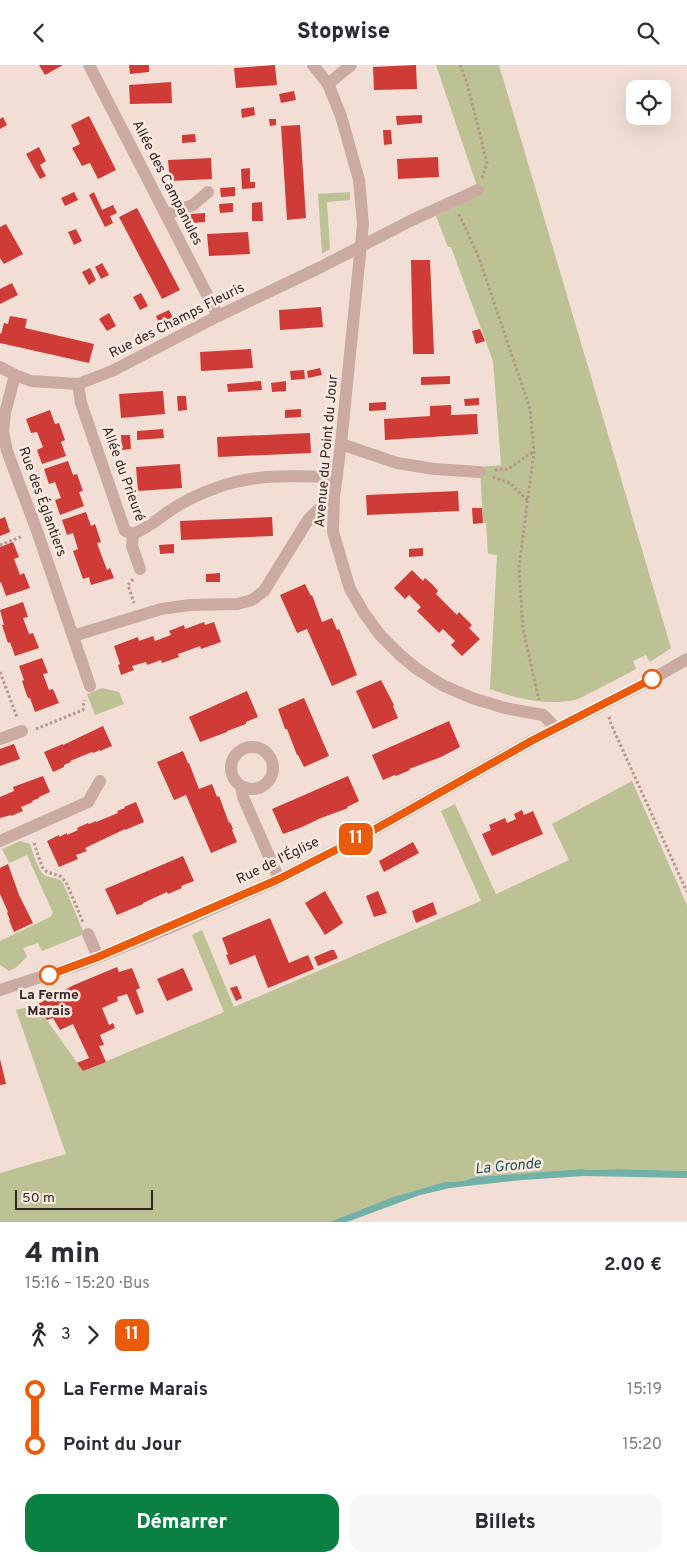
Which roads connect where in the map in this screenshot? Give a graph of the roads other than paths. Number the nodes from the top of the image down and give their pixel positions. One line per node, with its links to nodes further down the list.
1 (89, 65): 7 (street, Allée des Campanules)
2 (313, 65): 4 (street, Avenue du Point du Jour)
3 (351, 65): 4 (street)
4 (328, 84): 8 (street, Avenue du Point du Jour)
5 (478, 190): 8 (street, Rue des Champs Fleuris)
6 (208, 192): 7 (street)
7 (166, 214): 9 (street, Allée des Campanules)
8 (361, 246): 9 (street, Rue des Champs Fleuris); 13 (street, Avenue du Point du Jour)
9 (218, 315): 12 (street, Rue des Champs Fleuris)
10 (0, 367): 11 (street, Rue des Champs Fleuris)
11 (14, 375): 12 (street, Rue des Champs Fleuris); 19 (street, Rue des Églantiers)
12 (78, 384): 17 (street, Allée du Prieuré)
13 (341, 444): 14 (street); 15 (street, Avenue du Point du Jour)
14 (480, 473)
15 (337, 477): 16 (street, Avenue du Point du Jour); 17 (street, Allée du Prieuré)
16 (334, 497): 19 (street); 22 (street, Avenue du Point du Jour)
17 (133, 535): 18 (street)
18 (140, 569)
19 (73, 636): 21 (street, Rue des Églantiers)
20 (687, 659): 22 (street, Rue de l'Église)
21 (90, 686)
22 (556, 728): 28 (street, Rue de l'Église)
23 (22, 731): 24 (street)
24 (0, 739)
25 (100, 781): 27 (street)
26 (241, 786): 28 (street)
27 (0, 841)
28 (279, 879): 30 (street, Rue de l'Église)
29 (88, 934): 30 (street)
30 (98, 957): 31 (street, Rue de l'Église)
31 (0, 990)

